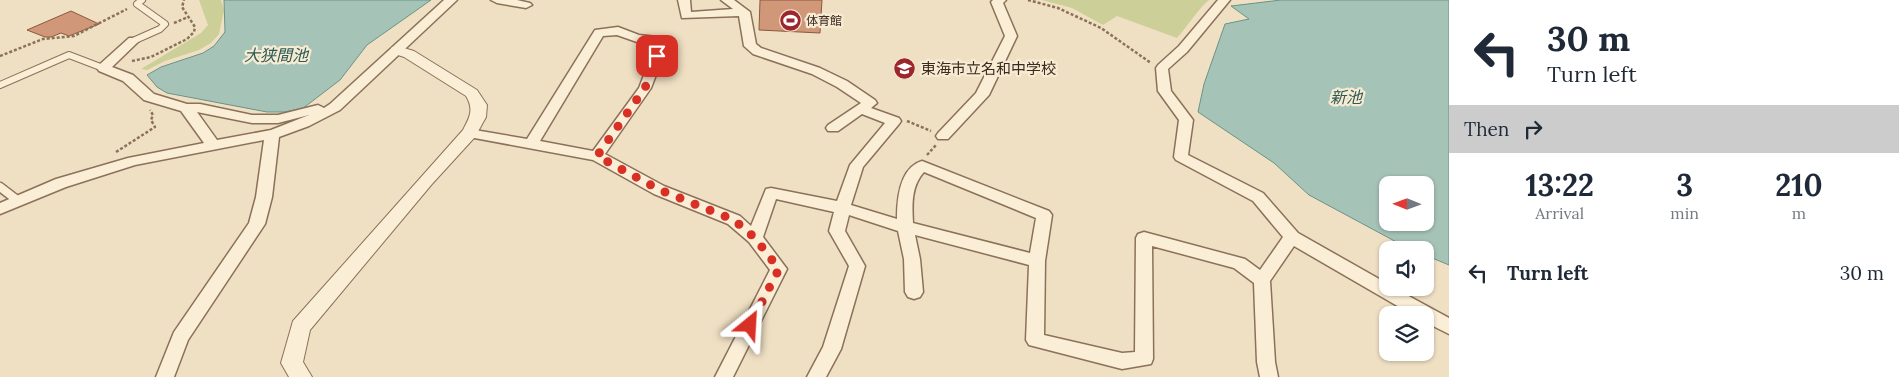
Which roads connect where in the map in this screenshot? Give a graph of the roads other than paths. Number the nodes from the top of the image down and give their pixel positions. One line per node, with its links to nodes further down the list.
1 (451, 0): 11 (street)
2 (496, 0): 8 (street)
3 (684, 0): 9 (street)
4 (727, 0): 9 (street)
5 (1000, 0): 20 (street)
6 (1224, 0): 29 (street)
7 (140, 2): 10 (lane)
8 (526, 5)
9 (744, 12): 16 (street)
10 (133, 41): 12 (street)
11 (397, 50): 14 (street); 18 (street)
12 (103, 68): 13 (lane); 15 (street)
13 (0, 85)
14 (335, 107): 15 (street); 19 (street)
15 (186, 108): 22 (street)
16 (860, 109): 17 (street); 26 (street)
17 (834, 128)
18 (469, 133): 21 (street); 36 (street)
19 (272, 134): 22 (street); 35 (street)
20 (943, 136)
21 (530, 144): 23 (street); 23 (street)
22 (213, 145): 25 (street)
23 (597, 156): 30 (street)
24 (0, 187): 25 (lane)
25 (17, 200): 27 (street)
26 (843, 208): 28 (street); 30 (street); 38 (street)
27 (0, 209)
28 (905, 227): 31 (street); 31 (street); 33 (street)
29 (1292, 237): 32 (street); 34 (street)
30 (755, 238): 37 (street)
31 (1037, 261): 32 (street)
32 (1262, 280): 39 (street)
33 (914, 292)
34 (1449, 326)
35 (165, 377)
36 (301, 377)
37 (724, 377)
38 (816, 377)
39 (1269, 377)

